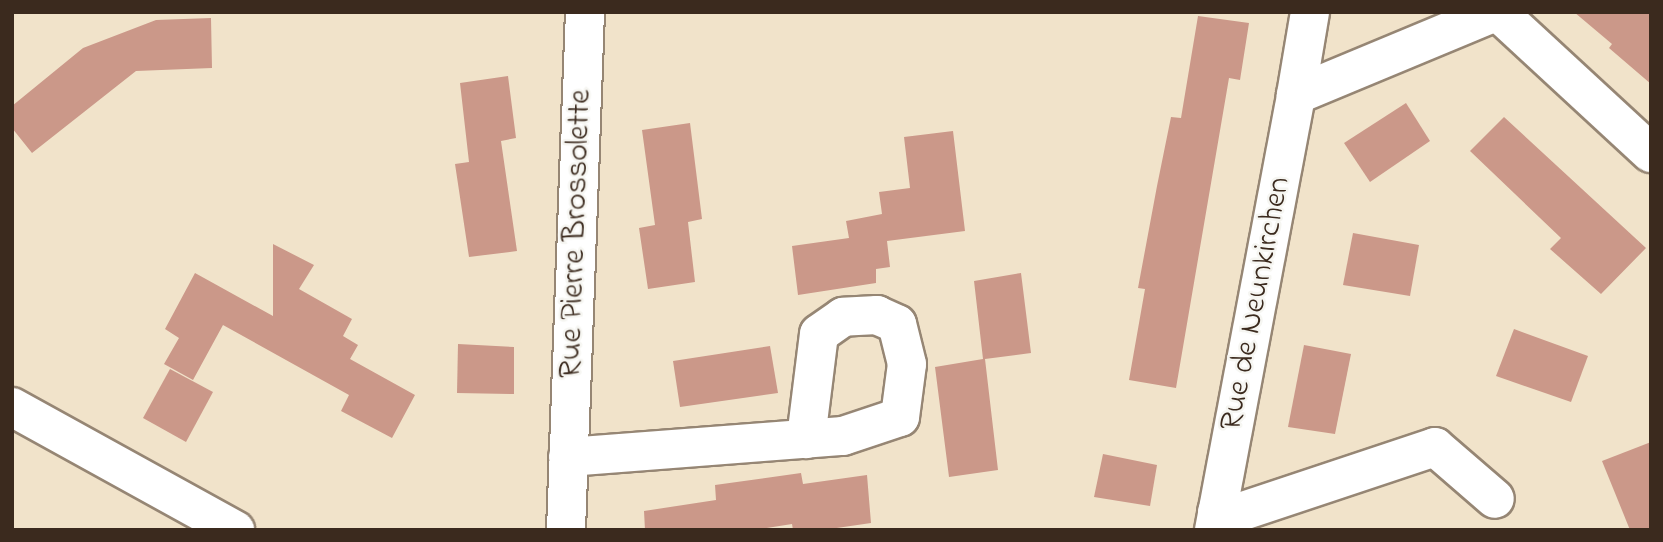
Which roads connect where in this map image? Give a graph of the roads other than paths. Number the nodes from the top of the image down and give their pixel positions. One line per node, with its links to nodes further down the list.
1 (585, 12): 8 (street, Rue Pierre Brossolette)
2 (1310, 12): 4 (street, Rue de Neunkirchen)
3 (1497, 12): 4 (street); 5 (street)
4 (1296, 95): 10 (street, Rue de Neunkirchen)
5 (1651, 153)
6 (12, 407): 11 (street)
7 (806, 439): 8 (street)
8 (568, 457): 12 (street, Rue Pierre Brossolette)
9 (1495, 499): 10 (street, Rue de Neunkirchen)
10 (1216, 521)
11 (235, 530)
12 (566, 530)

